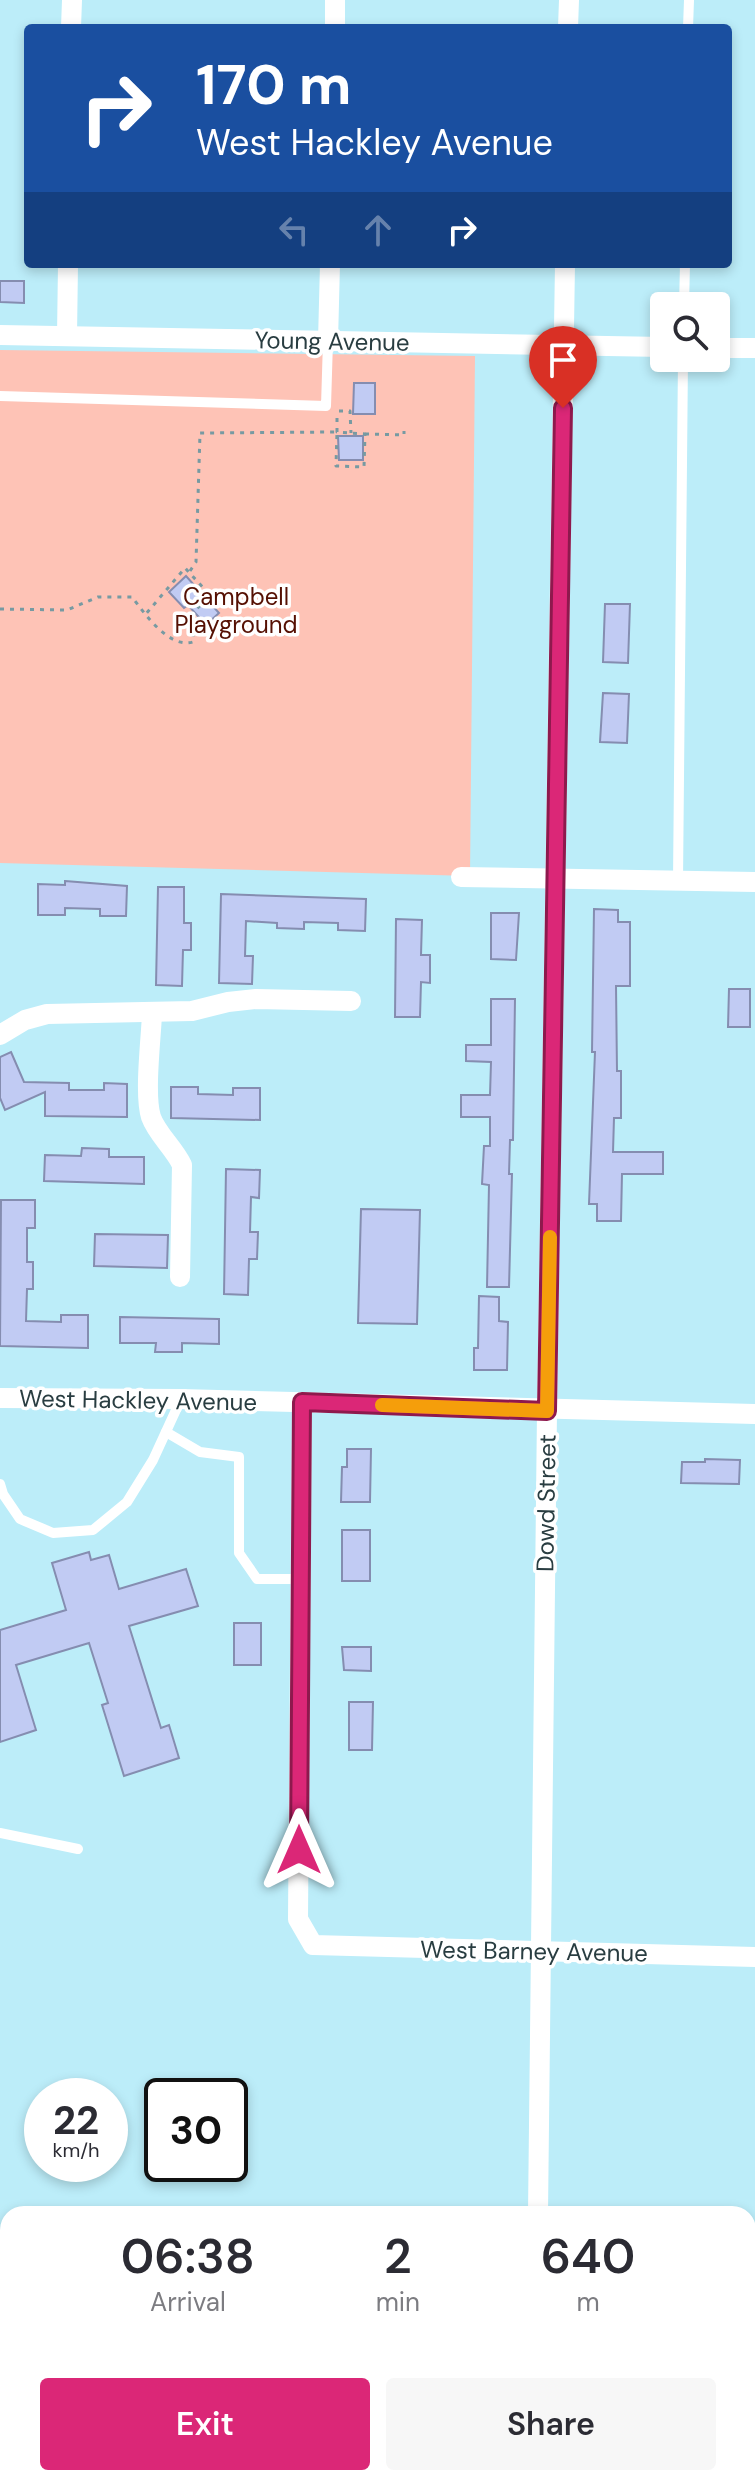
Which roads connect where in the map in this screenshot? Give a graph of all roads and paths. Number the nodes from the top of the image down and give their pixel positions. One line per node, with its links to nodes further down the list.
1 (72, 0): 5 (street)
2 (335, 0): 6 (street)
3 (569, 0): 7 (street)
4 (689, 0): 8 (lane)
5 (71, 24)
6 (335, 24)
7 (568, 24)
8 (688, 24)
9 (68, 268): 15 (street)
10 (330, 268): 16 (street)
11 (565, 268): 17 (street, Dowd Street)
12 (685, 268): 13 (lane)
13 (684, 292)
14 (0, 335): 15 (street, Young Avenue)
15 (67, 336): 16 (street, Young Avenue)
16 (328, 341): 17 (street, Young Avenue); 22 (lane)
17 (565, 346): 18 (street, Young Avenue); 31 (street, Dowd Street)
18 (650, 347)
19 (730, 348): 20 (street)
20 (755, 348)
21 (683, 372): 32 (lane)
22 (0, 396)
23 (404, 431): 26 (path)
24 (337, 432): 25 (path); 25 (path); 26 (path); 27 (path)
25 (351, 433): 26 (path)
26 (365, 434)
27 (190, 571): 29 (path); 29 (path)
28 (0, 609): 29 (path)
29 (145, 615)
30 (461, 877): 31 (street)
31 (555, 878): 32 (street); 43 (street, Dowd Street)
32 (678, 881): 33 (street)
33 (755, 882)
34 (351, 1001): 35 (street)
35 (152, 1014): 36 (street); 39 (street)
36 (25, 1020): 37 (street); 38 (street)
37 (0, 1022)
38 (0, 1035)
39 (180, 1277)
40 (0, 1398): 41 (street, West Hackley Avenue)
41 (181, 1399): 42 (street, West Hackley Avenue); 45 (lane)
42 (302, 1402): 43 (street, West Hackley Avenue); 47 (street)
43 (547, 1411): 44 (street, West Hackley Avenue); 50 (street, Dowd Street)
44 (755, 1414)
45 (166, 1432): 46 (lane); 47 (lane)
46 (0, 1484)
47 (301, 1579): 50 (street, West Barney Avenue)
48 (0, 1833): 49 (lane)
49 (78, 1849)
50 (542, 1952): 51 (street, West Barney Avenue); 52 (street, Dowd Street)
51 (755, 1957)
52 (538, 2206)

